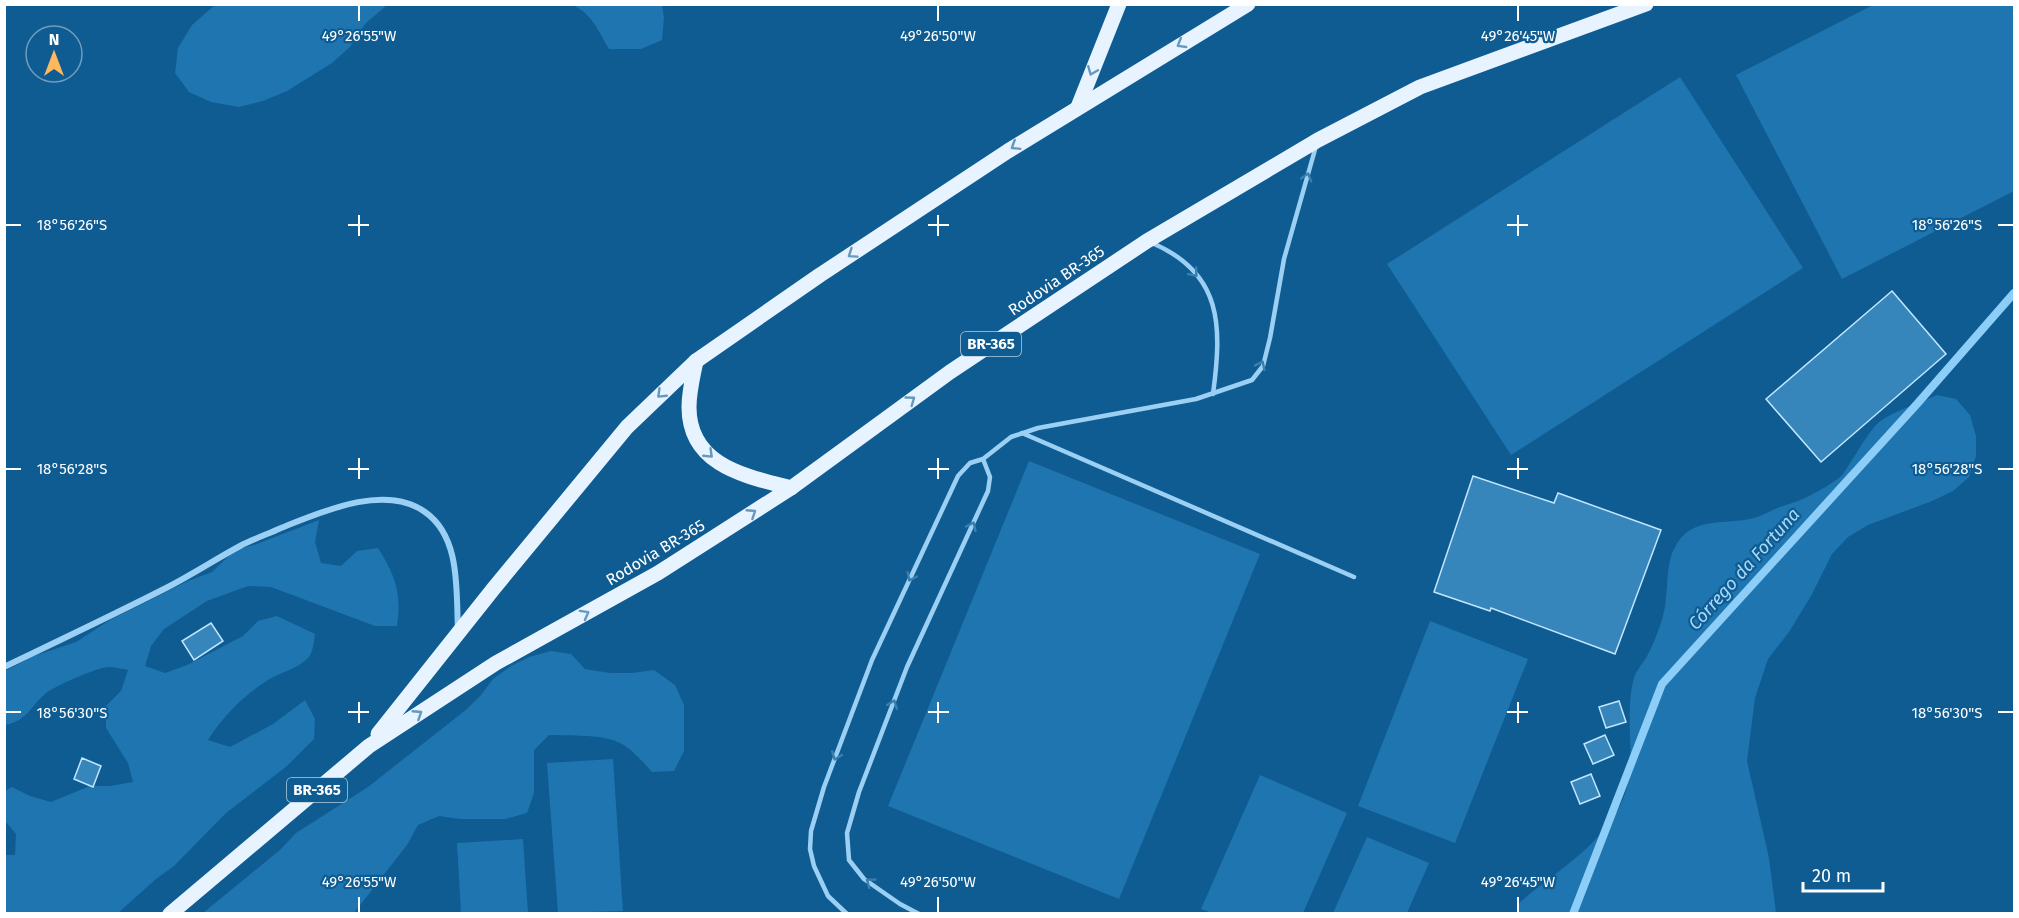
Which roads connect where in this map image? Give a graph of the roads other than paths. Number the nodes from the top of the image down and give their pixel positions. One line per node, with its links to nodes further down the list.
1 (1119, 4): 4 (main road, one-way to 4)
2 (1248, 4): 4 (main road, Rodovia BR-365 / BR-365, one-way to 4)
3 (1646, 4): 5 (main road, Rodovia BR-365 / BR-365)
4 (1078, 107): 7 (main road, Rodovia BR-365 / BR-365, one-way to 7)
5 (1318, 140): 6 (main road, Rodovia BR-365 / BR-365); 8 (lane, one-way to 5)
6 (1147, 241): 8 (lane, one-way to 8); 11 (main road, Rodovia BR-365 / BR-365, one-way to 6)
7 (696, 361): 11 (main road, one-way to 11); 13 (main road, Rodovia BR-365 / BR-365, one-way to 13)
8 (1213, 394): 9 (lane)
9 (1022, 433): 10 (lane); 12 (lane)
10 (983, 459): 17 (lane, one-way to 17); 18 (lane, one-way to 10)
11 (791, 488): 15 (main road, Rodovia BR-365 / BR-365, one-way to 11)
12 (1354, 578)
13 (458, 634): 14 (street); 15 (main road, Rodovia BR-365 / BR-365)
14 (4, 667)
15 (369, 746): 16 (main road, Rodovia BR-365 / BR-365)
16 (170, 914)
17 (848, 914)
18 (919, 914)

